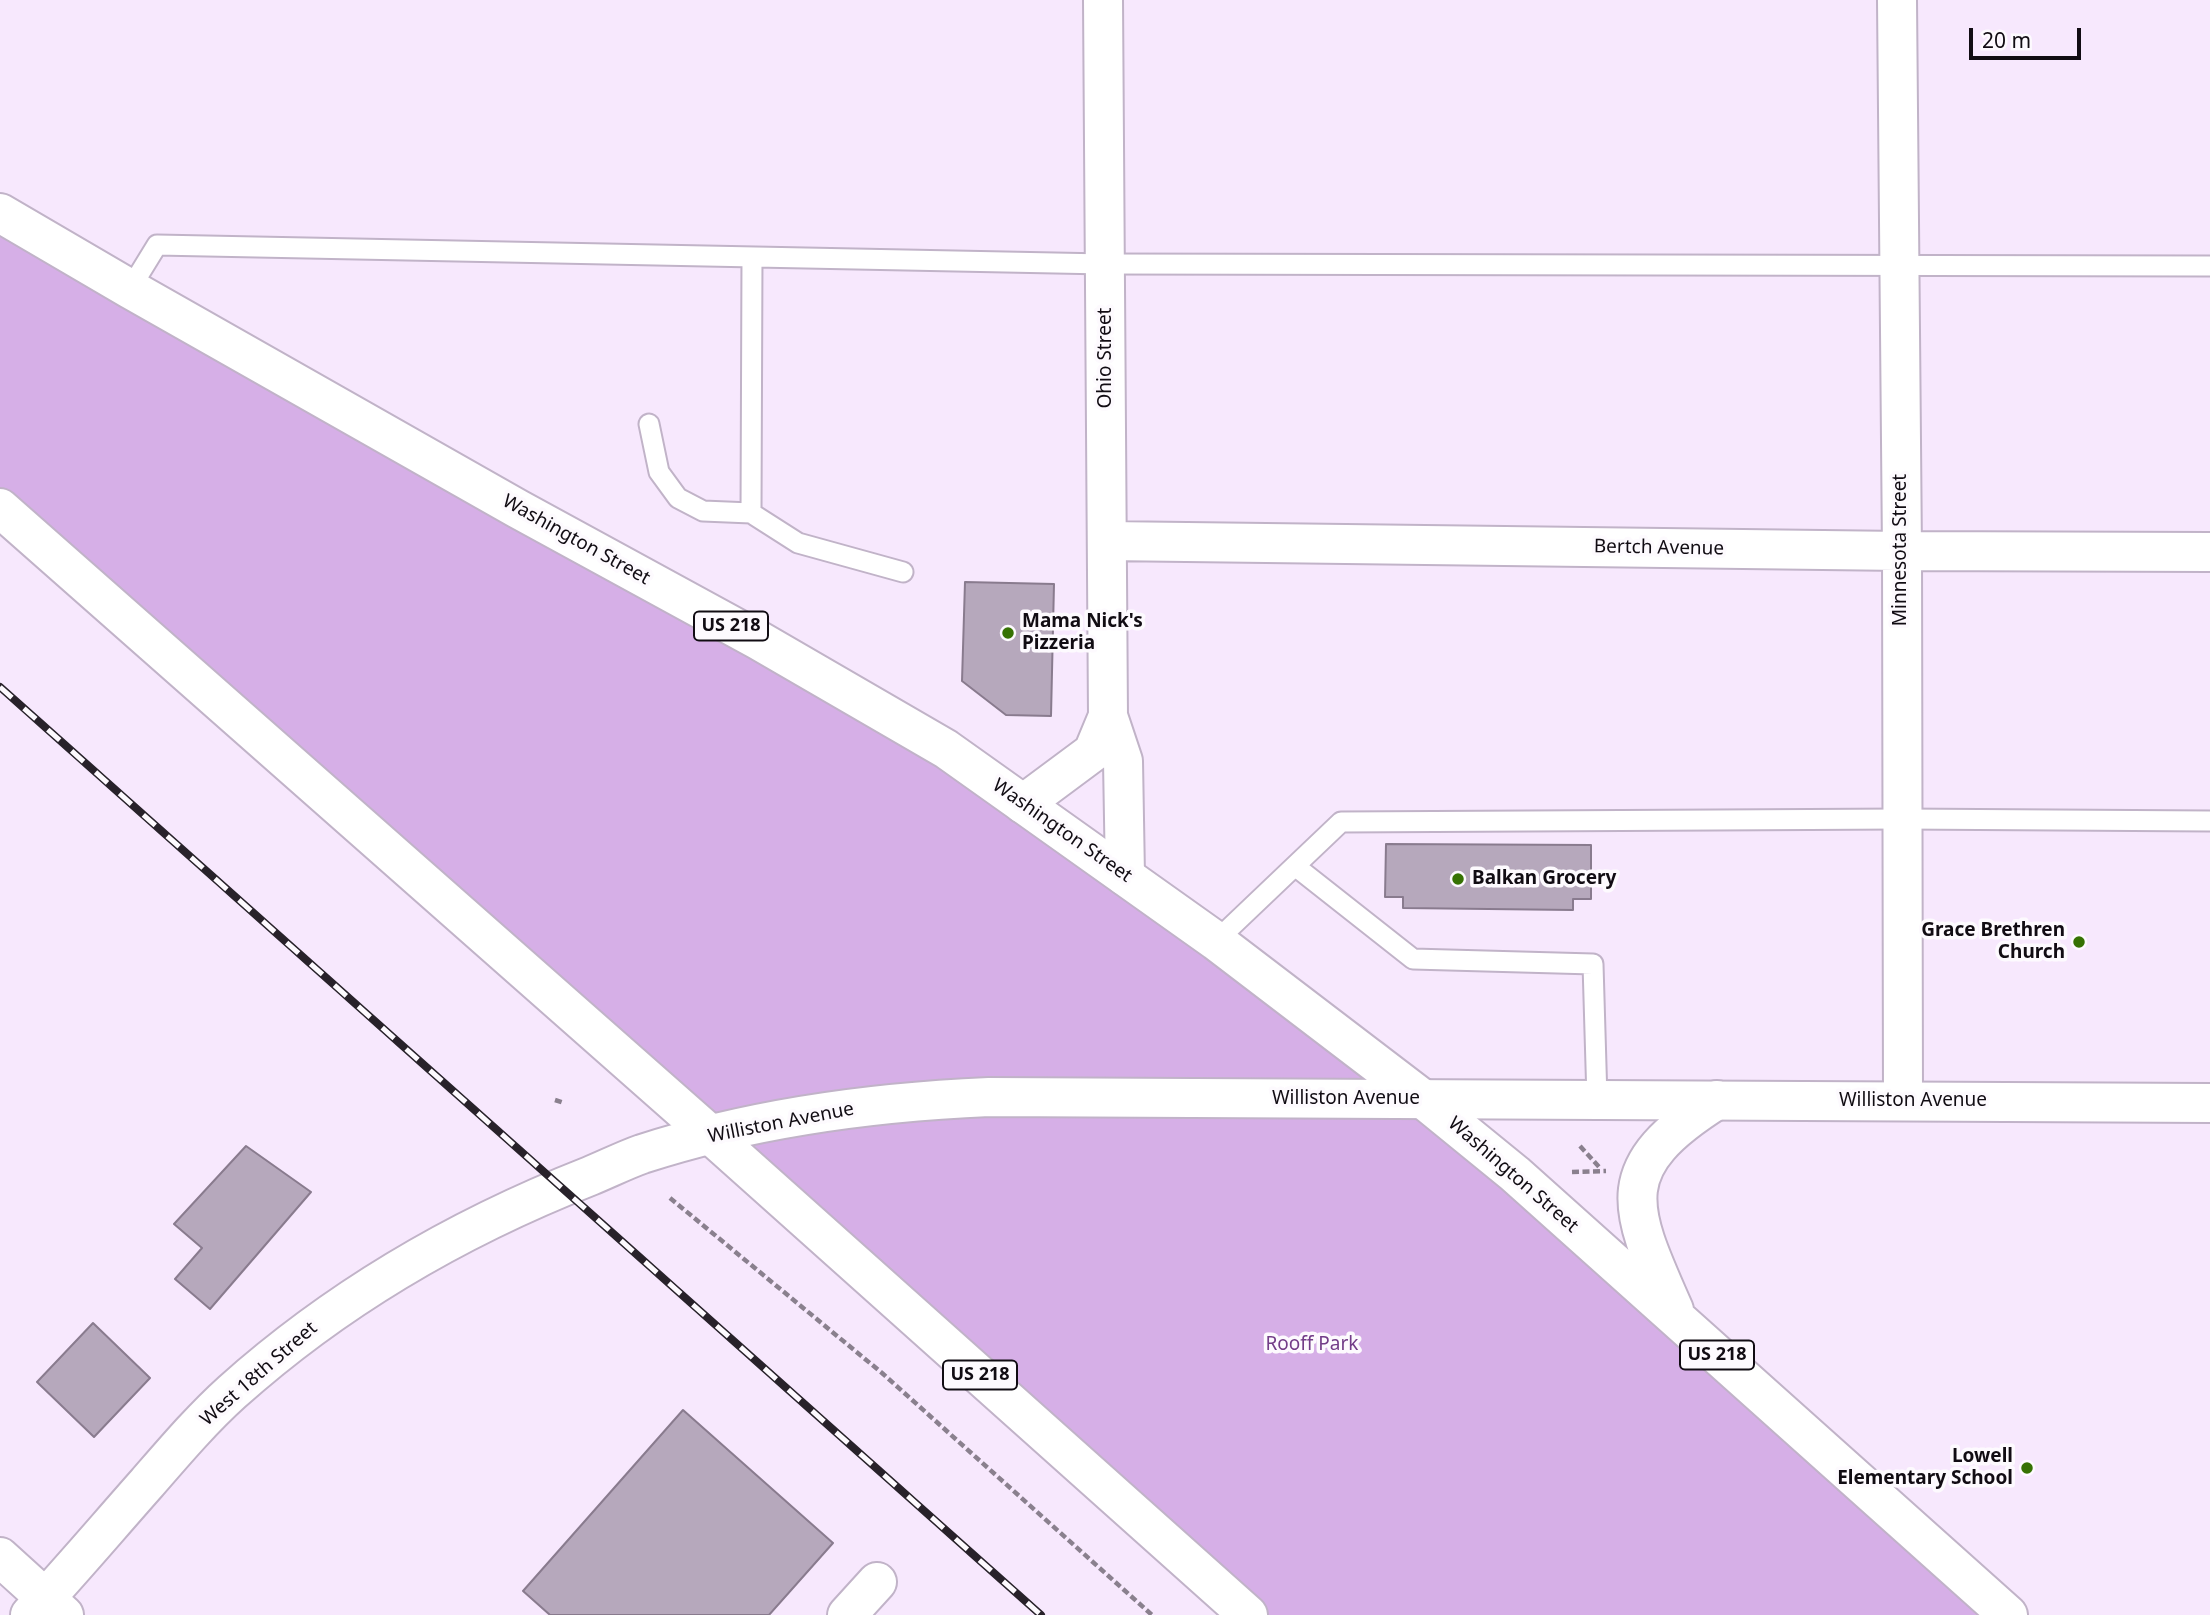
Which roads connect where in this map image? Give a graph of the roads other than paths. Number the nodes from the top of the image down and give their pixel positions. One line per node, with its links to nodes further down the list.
1 (1103, 0): 5 (main road, Ohio Street)
2 (1897, 0): 7 (main road, Minnesota Street)
3 (0, 213): 8 (main road, Washington Street / US 218)
4 (752, 257): 5 (lane); 8 (lane); 11 (lane)
5 (1105, 264): 7 (lane); 12 (main road, Ohio Street)
6 (2210, 266): 7 (lane)
7 (1899, 267): 13 (main road, Minnesota Street)
8 (130, 289): 17 (main road, Washington Street / US 218)
9 (649, 424): 11 (lane)
10 (0, 508): 28 (main road, US 218)
11 (751, 513): 15 (lane)
12 (1107, 541): 13 (main road, Bertch Avenue); 16 (main road, Ohio Street)
13 (1902, 551): 14 (main road, Bertch Avenue); 18 (main road, Minnesota Street)
14 (2210, 552)
15 (903, 572)
16 (1108, 716): 17 (main road, Ohio Street); 21 (main road, Ohio Street)
17 (1023, 804): 21 (main road, Washington Street / US 218)
18 (1902, 818): 19 (lane); 20 (lane); 26 (main road, Minnesota Street)
19 (2210, 821)
20 (1295, 866): 22 (lane); 24 (lane)
21 (1125, 876): 22 (main road, Washington Street / US 218)
22 (1216, 941): 23 (main road, Washington Street / US 218)
23 (1423, 1099): 24 (main road, Williston Avenue); 28 (main road, Williston Avenue); 30 (main road, Washington Street / US 218)
24 (1597, 1100): 25 (main road, Williston Avenue)
25 (1717, 1100): 26 (main road, Williston Avenue); 30 (main road)
26 (1903, 1100): 27 (main road, Williston Avenue)
27 (2210, 1103)
28 (712, 1136): 29 (main road, Williston Avenue); 35 (main road, US 218)
29 (501, 1215): 33 (main road, West 18th Street)
30 (1679, 1321): 36 (main road, Washington Street / US 218)
31 (0, 1557): 33 (main road)
32 (877, 1582): 34 (main road)
33 (47, 1609)
34 (847, 1615)
35 (1248, 1615)
36 (2008, 1615)

